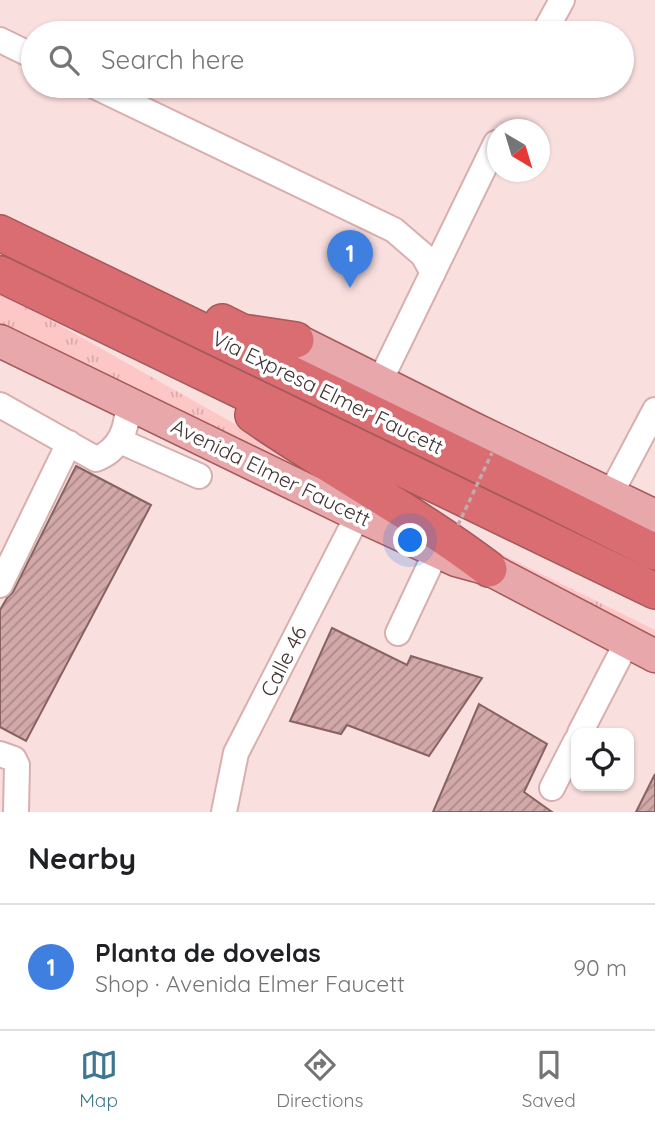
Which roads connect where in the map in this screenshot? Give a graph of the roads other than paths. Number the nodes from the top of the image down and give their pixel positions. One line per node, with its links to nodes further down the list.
1 (562, 0): 2 (street)
2 (551, 21)
3 (0, 40): 4 (street)
4 (21, 50)
5 (119, 98): 9 (street)
6 (487, 162): 9 (street)
7 (0, 233): 10 (highway, Vía Expresa Elmer Faucett)
8 (0, 274): 13 (highway, Vía Expresa Elmer Faucett)
9 (433, 274): 14 (street)
10 (85, 275): 11 (highway); 25 (highway, Vía Expresa Elmer Faucett)
11 (296, 340): 14 (main road)
12 (0, 341): 15 (main road, Avenida Elmer Faucett)
13 (158, 350): 26 (highway); 28 (highway, Vía Expresa Elmer Faucett)
14 (380, 381): 21 (main road)
15 (127, 402): 18 (street); 22 (main road, Avenida Elmer Faucett)
16 (0, 405): 19 (street)
17 (655, 410): 21 (street)
18 (120, 441): 19 (street); 20 (street)
19 (69, 443): 27 (street)
20 (199, 477)
21 (610, 495): 23 (main road)
22 (358, 515): 24 (main road, Avenida Elmer Faucett); 37 (street, Calle 46)
23 (655, 516)
24 (437, 550): 26 (main road, Avenida Elmer Faucett); 29 (street)
25 (655, 552)
26 (489, 569): 30 (main road, Avenida Elmer Faucett)
27 (0, 585)
28 (655, 591)
29 (398, 633)
30 (627, 642): 31 (main road, Avenida Elmer Faucett); 32 (street)
31 (655, 656)
32 (583, 728)
33 (571, 751): 35 (street)
34 (0, 754): 36 (street)
35 (552, 788)
36 (16, 812)
37 (224, 812)

